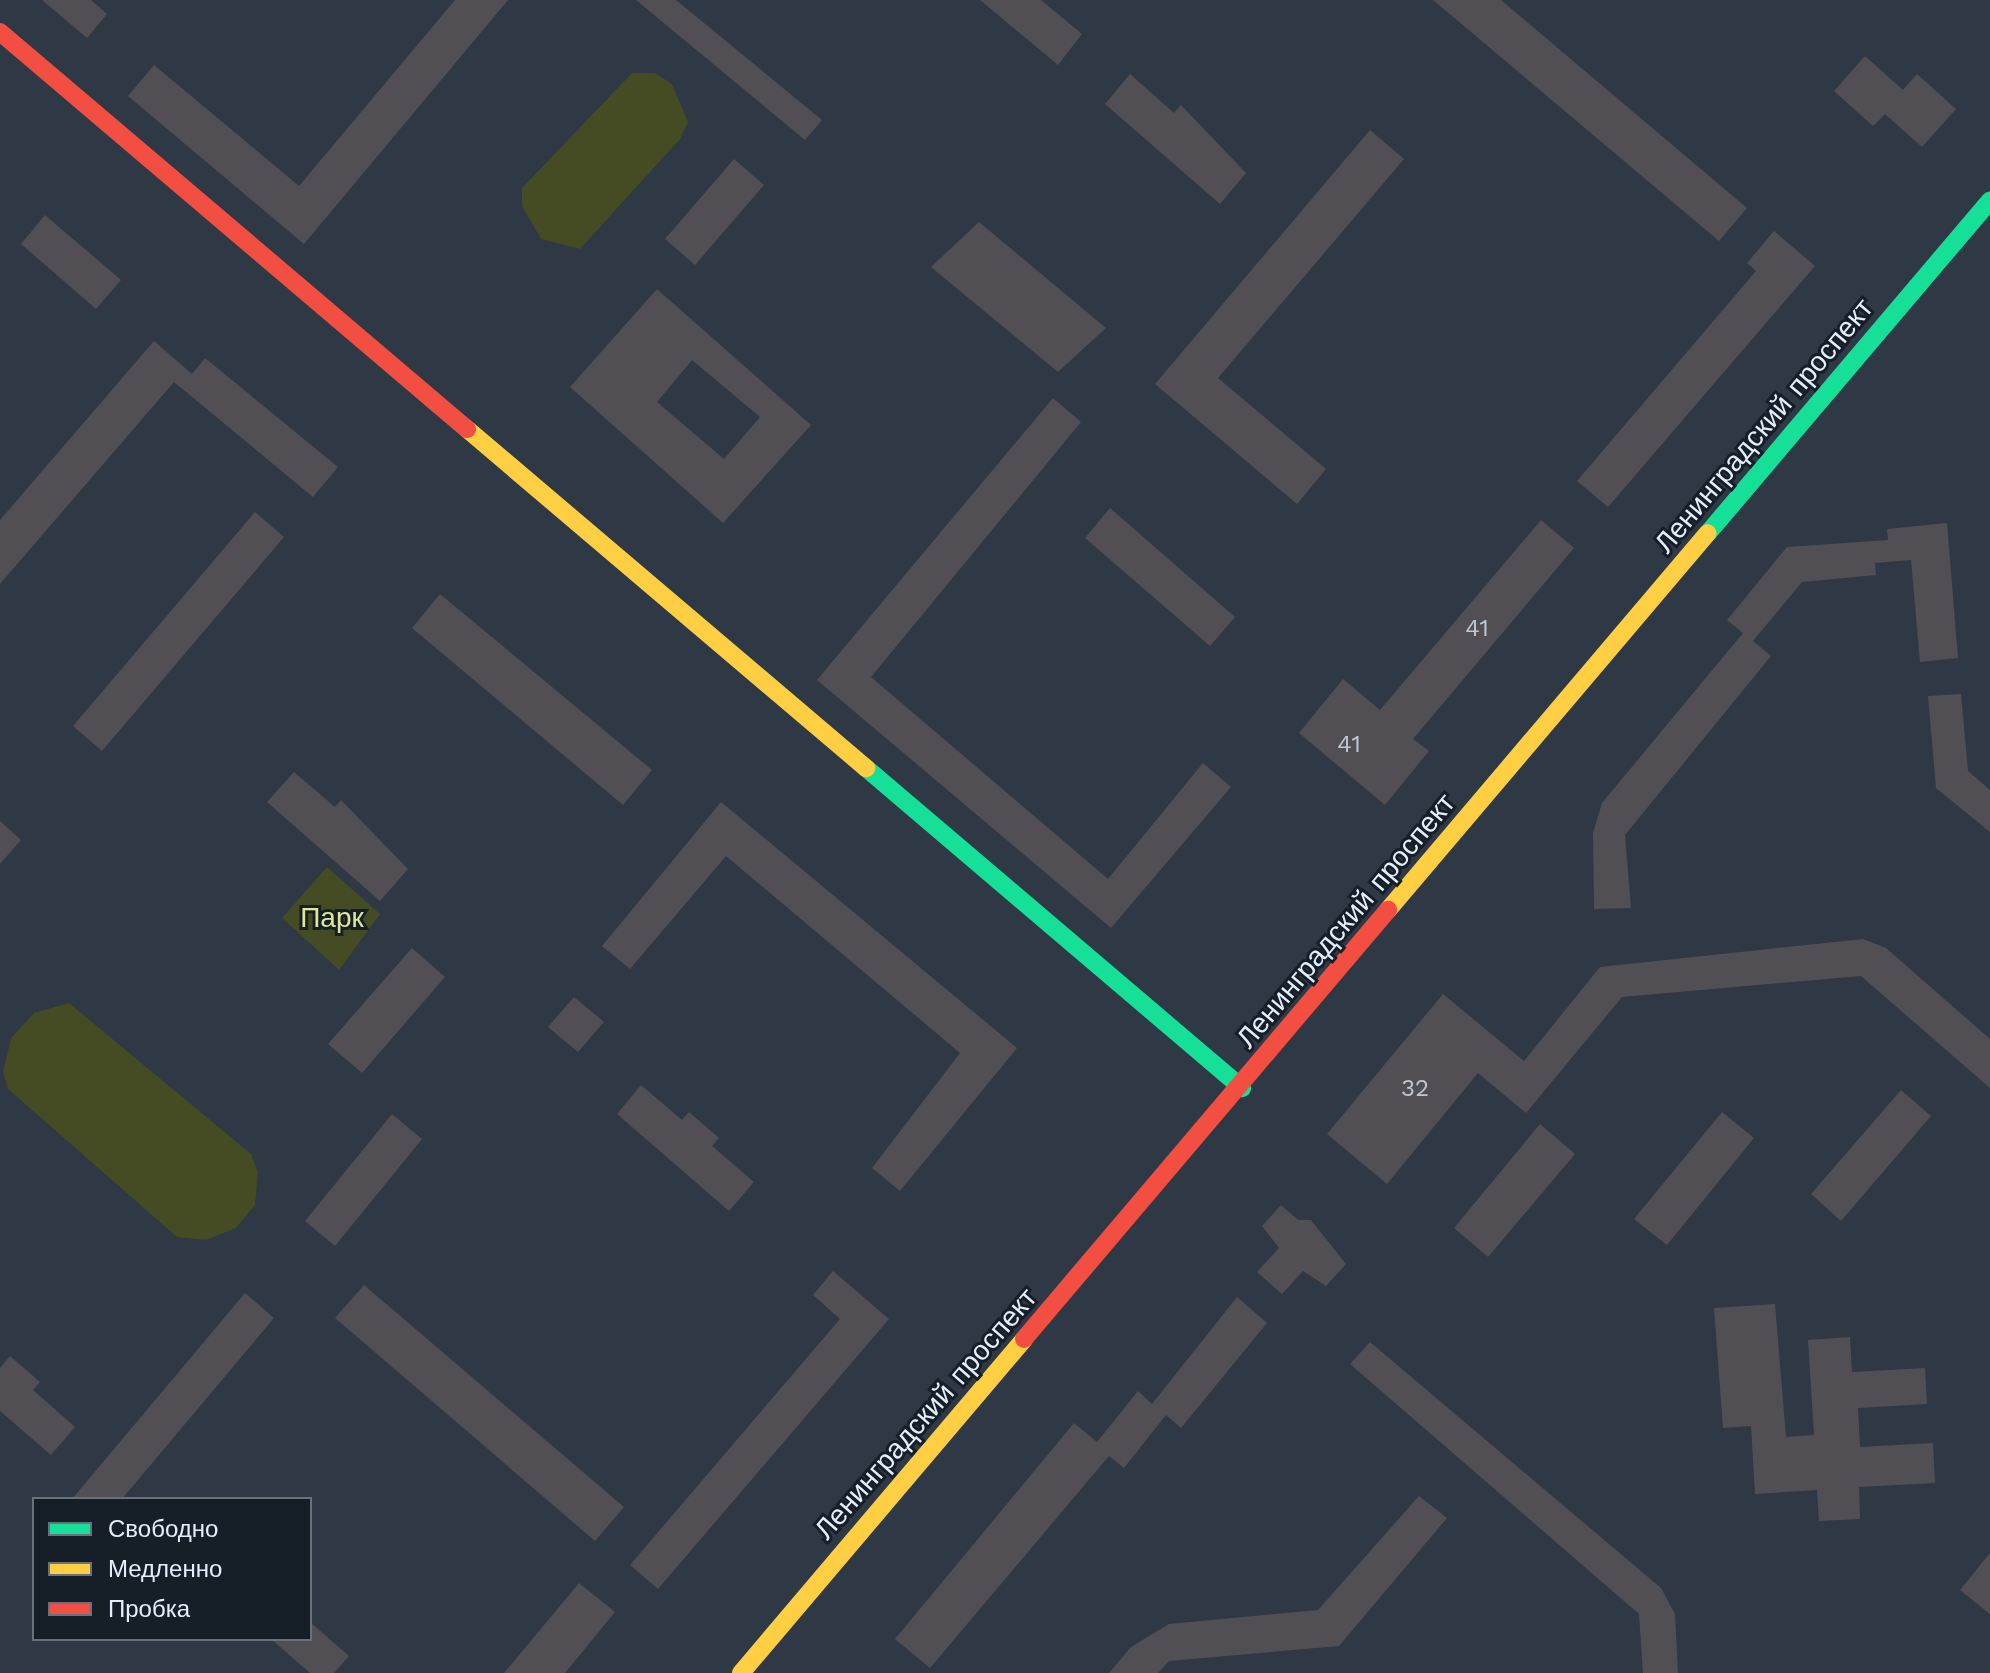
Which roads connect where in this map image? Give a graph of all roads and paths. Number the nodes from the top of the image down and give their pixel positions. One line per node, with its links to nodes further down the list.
1 (0, 32): 3 (main road)
2 (1990, 201): 3 (main road, Ленинградский проспект)
3 (1242, 1088): 4 (main road, Ленинградский проспект)
4 (741, 1673)

